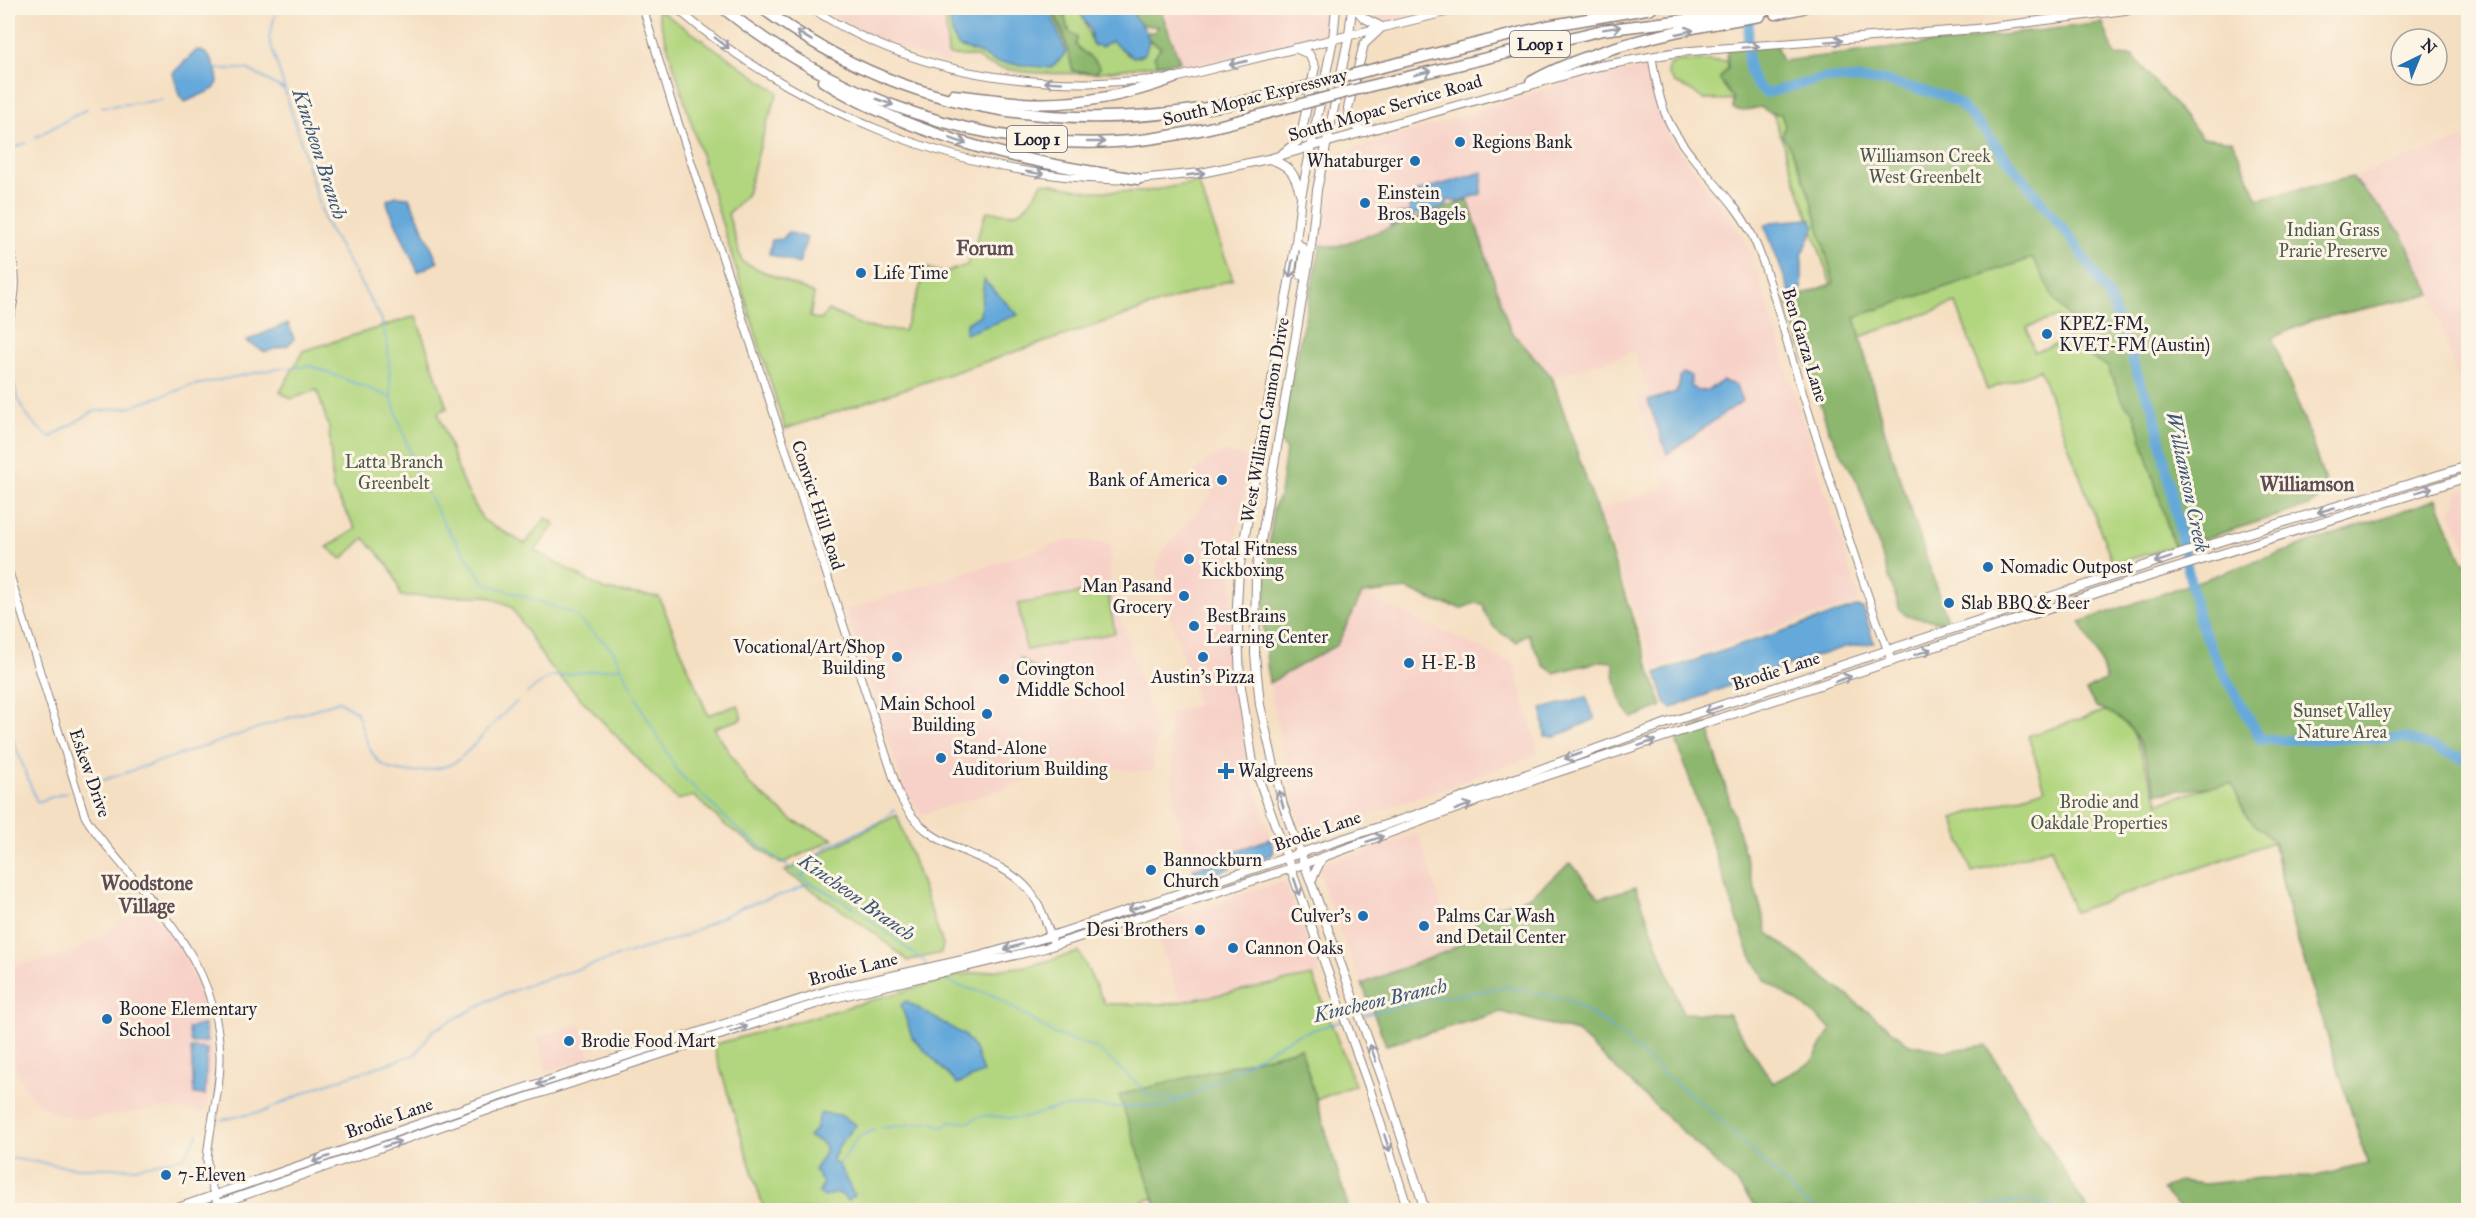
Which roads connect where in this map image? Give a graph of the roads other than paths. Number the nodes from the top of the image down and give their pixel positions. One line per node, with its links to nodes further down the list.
1 (643, 8): 51 (street, Convict Hill Road)
2 (676, 8): 28 (street, South Mopac Service Road, one-way to 28)
3 (723, 8): 19 (highway, South Mopac Expressway / Loop 1)
4 (762, 8): 22 (highway, South Mopac Expressway / Loop 1, one-way to 4)
5 (811, 8): 20 (street, one-way to 5)
6 (1336, 8): 16 (main road, West William Cannon Drive)
7 (1354, 8): 14 (main road); 15 (main road, West William Cannon Drive)
8 (1462, 8): 14 (main road)
9 (1652, 8): 22 (highway, South Mopac Expressway / Loop 1, bridge)
10 (1803, 8): 12 (highway)
11 (2141, 8): 18 (main road, South Mopac Service Road, one-way to 11)
12 (1777, 10): 13 (highway)
13 (1717, 19): 19 (highway, South Mopac Expressway / Loop 1, one-way to 13, bridge); 21 (highway, one-way to 13)
14 (1383, 27): 15 (main road); 23 (main road)
15 (1349, 35): 16 (main road); 24 (main road, West William Cannon Drive)
16 (1333, 39): 17 (main road); 25 (main road, West William Cannon Drive)
17 (1294, 48): 20 (main road, one-way to 20); 26 (main road)
18 (1652, 57): 21 (main road, South Mopac Service Road); 39 (street, Ben Garza Lane)
19 (794, 59): 28 (highway, one-way to 28)
20 (1174, 78): 22 (highway)
21 (1531, 82): 23 (main road, South Mopac Service Road)
22 (929, 92)
23 (1365, 132): 24 (main road, South Mopac Service Road)
24 (1327, 143): 25 (main road, South Mopac Service Road); 32 (main road, West William Cannon Drive)
25 (1309, 148): 26 (main road, South Mopac Service Road); 29 (main road, West William Cannon Drive)
26 (1280, 155): 27 (main road, South Mopac Service Road)
27 (1268, 159): 28 (main road, South Mopac Service Road, one-way to 27); 29 (main road)
28 (1138, 179)
29 (1301, 197): 30 (main road, West William Cannon Drive)
30 (1296, 242): 32 (main road); 37 (main road, West William Cannon Drive, one-way to 37)
31 (8, 246): 33 (street)
32 (1303, 299): 38 (main road, West William Cannon Drive)
33 (8, 322)
34 (2469, 466): 39 (main road, Brodie Lane, one-way to 39)
35 (2469, 477): 40 (main road, Brodie Lane, one-way to 35)
36 (8, 569): 56 (street, Eskew Drive)
37 (1239, 570): 38 (main road); 42 (main road, West William Cannon Drive)
38 (1256, 571): 41 (main road, West William Cannon Drive)
39 (1888, 651): 40 (street, Ben Garza Lane); 43 (main road, Brodie Lane, one-way to 43)
40 (1892, 662): 44 (main road, Brodie Lane, one-way to 40)
41 (1260, 705): 42 (main road); 45 (main road, West William Cannon Drive, one-way to 41)
42 (1243, 707): 46 (main road, West William Cannon Drive)
43 (1536, 769): 44 (main road); 45 (main road, Brodie Lane)
44 (1540, 778): 47 (main road, Brodie Lane, one-way to 44)
45 (1300, 854): 46 (main road, Brodie Lane); 48 (main road, West William Cannon Drive)
46 (1287, 858): 49 (main road, West William Cannon Drive); 51 (main road, Brodie Lane, one-way to 51)
47 (1322, 858): 48 (main road, Brodie Lane); 50 (main road)
48 (1304, 864): 49 (main road, Brodie Lane); 50 (main road, West William Cannon Drive)
49 (1291, 868): 52 (main road, Brodie Lane); 55 (main road, West William Cannon Drive, one-way to 55)
50 (1311, 881): 53 (main road, West William Cannon Drive)
51 (1051, 936): 52 (street, Convict Hill Road); 54 (main road, Brodie Lane, one-way to 54)
52 (1054, 945): 54 (main road, Brodie Lane)
53 (1338, 955): 55 (main road); 60 (main road, West William Cannon Drive, one-way to 53)
54 (979, 960): 56 (main road, Brodie Lane)
55 (1324, 961): 59 (main road, West William Cannon Drive, one-way to 59)
56 (216, 1201): 57 (main road, Brodie Lane); 58 (main road, Brodie Lane)
57 (172, 1210)
58 (201, 1210)
59 (1408, 1210)
60 (1425, 1210)

